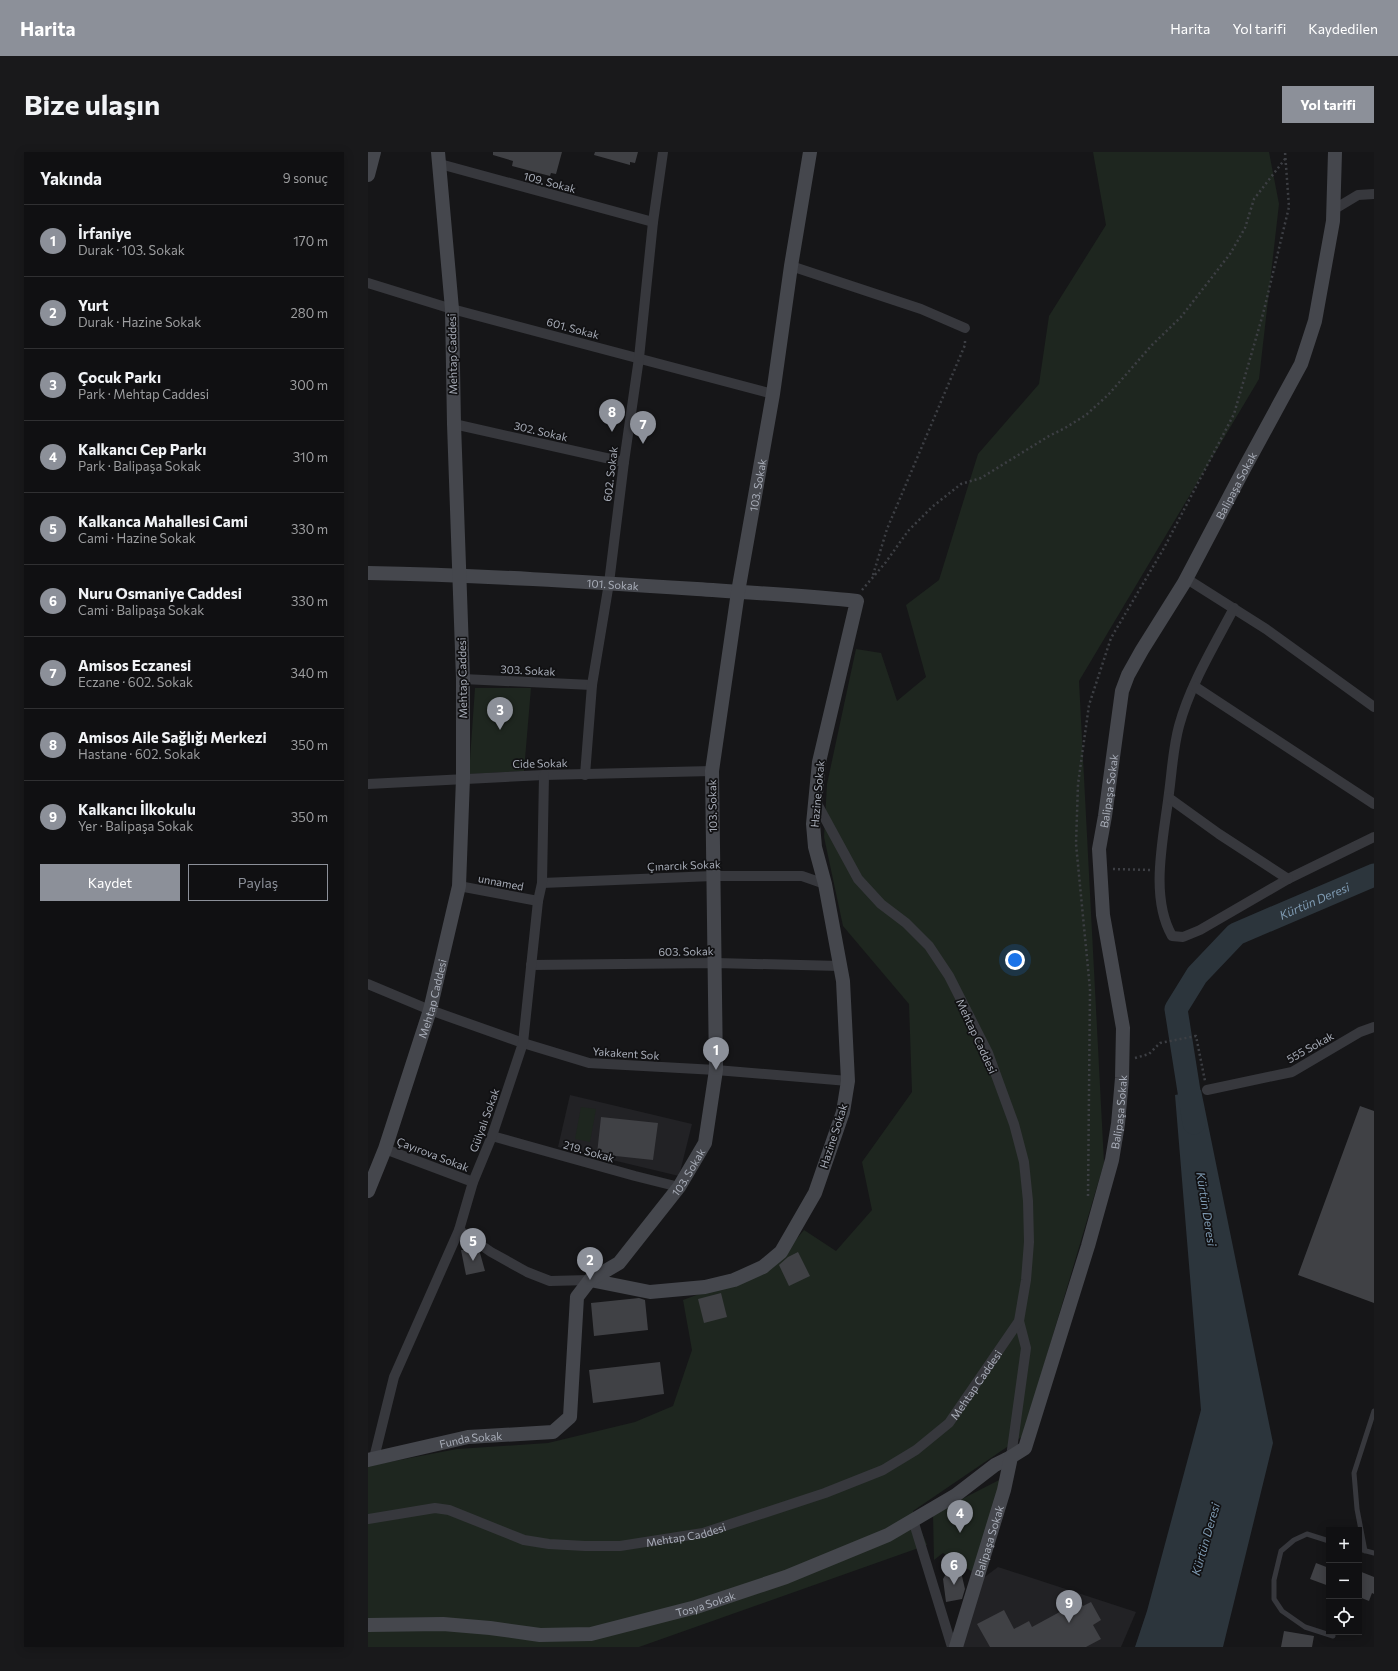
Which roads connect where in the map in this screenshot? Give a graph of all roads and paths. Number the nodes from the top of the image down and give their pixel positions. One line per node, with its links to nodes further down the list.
1 (374, 152): 8 (street)
2 (663, 152): 11 (street, 602. Sokak)
3 (810, 152): 12 (street, 103. Sokak)
4 (1285, 152): 7 (path)
5 (1335, 152): 10 (street, Balipaşa Sokak)
6 (439, 158): 11 (street, 109. Sokak); 14 (street, Mehtap Caddesi)
7 (1285, 158): 22 (path); 65 (path)
8 (368, 175)
9 (1374, 194): 10 (street)
10 (1333, 210): 23 (street, Balipaşa Sokak)
11 (653, 222): 16 (street, 602. Sokak)
12 (791, 266): 15 (street); 17 (street, 103. Sokak)
13 (368, 283): 14 (street, 601. Sokak)
14 (452, 309): 16 (street, 601. Sokak); 18 (street, Mehtap Caddesi)
15 (964, 328): 22 (path)
16 (639, 358): 17 (street, 601. Sokak); 19 (street, 602. Sokak)
17 (773, 394): 25 (street, 103. Sokak)
18 (454, 424): 19 (street, 302. Sokak); 21 (street, Mehtap Caddesi)
19 (624, 462): 24 (street, 602. Sokak)
20 (368, 573): 21 (street, 101. Sokak)
21 (460, 575): 24 (street, 101. Sokak); 28 (street, Mehtap Caddesi)
22 (872, 578): 26 (path)
23 (1187, 579): 27 (street); 41 (street, Balipaşa Sokak)
24 (609, 583): 25 (street, 101. Sokak); 29 (street, 602. Sokak)
25 (738, 592): 26 (street, 101. Sokak); 32 (street, 103. Sokak)
26 (857, 601): 38 (street, Hazine Sokak)
27 (1234, 608): 30 (street); 31 (street)
28 (463, 679): 29 (street, 303. Sokak); 35 (street, Mehtap Caddesi)
29 (592, 685): 34 (street, 602. Sokak)
30 (1194, 686): 37 (street); 39 (street)
31 (1374, 707)
32 (712, 771): 34 (street, Cide Sokak); 43 (street, 103. Sokak)
33 (544, 774): 34 (street, Cide Sokak); 35 (street, Cide Sokak); 45 (street, Gülyalı Sokak)
34 (585, 775)
35 (463, 778): 36 (street, Cide Sokak); 47 (street, Mehtap Caddesi)
36 (368, 784)
37 (1168, 798): 42 (street); 44 (street)
38 (815, 800): 46 (street, Hazine Sokak); 68 (street, Mehtap Caddesi)
39 (1374, 804)
40 (1374, 837): 44 (street)
41 (1099, 869): 42 (path); 71 (street, Balipaşa Sokak)
42 (1160, 870): 44 (street)
43 (713, 876): 45 (street, Çınarcık Sokak); 46 (street, Çınarcık Sokak); 49 (street, 103. Sokak)
44 (1288, 879)
45 (542, 882): 48 (street, Gülyalı Sokak)
46 (825, 884): 51 (street, Hazine Sokak)
47 (459, 886): 48 (street, unnamed); 53 (street, Mehtap Caddesi)
48 (538, 901): 50 (street, Gülyalı Sokak)
49 (716, 963): 50 (street, 603. Sokak); 51 (street, 603. Sokak); 57 (street, 103. Sokak)
50 (531, 966): 55 (street, Gülyalı Sokak)
51 (840, 966): 58 (street, Hazine Sokak)
52 (368, 984): 53 (street, Yakakent Sok)
53 (430, 1010): 55 (street, Yakakent Sok); 61 (street, Mehtap Caddesi)
54 (1374, 1027): 59 (street, 555 Sokak)
55 (523, 1043): 57 (street, Yakakent Sok); 60 (street, Gülyalı Sokak)
56 (1139, 1058): 59 (path)
57 (716, 1070): 58 (street, Yakakent Sok); 63 (street, 103. Sokak)
58 (848, 1081): 67 (street, Hazine Sokak)
59 (1207, 1090)
60 (492, 1136): 62 (street, Gülyalı Sokak); 63 (street, 219. Sokak)
61 (385, 1149): 62 (street, Çayırova Sokak); 64 (street, Mehtap Caddesi)
62 (473, 1182): 66 (street, Gülyalı Sokak)
63 (679, 1187): 67 (street, 103. Sokak)
64 (368, 1191)
65 (1088, 1198)
66 (459, 1230): 67 (street, Hazine Sokak); 72 (street, Gülyalı Sokak)
67 (590, 1280): 70 (street, 103. Sokak)
68 (1019, 1321): 71 (street, Balipaşa Sokak); 73 (street, Mehtap Caddesi)
69 (1374, 1411): 77 (lane)
70 (570, 1417): 72 (street, Funda Sokak)
71 (1011, 1457): 74 (street, Tosya Sokak); 82 (street, Balipaşa Sokak)
72 (371, 1459)
73 (368, 1519)
74 (913, 1520): 79 (street, Tosya Sokak); 81 (street)
75 (1326, 1540): 80 (lane)
76 (1362, 1550): 77 (lane)
77 (1365, 1551): 78 (lane)
78 (1374, 1554)
79 (368, 1625)
80 (1333, 1636)
81 (952, 1647)
82 (956, 1647)

